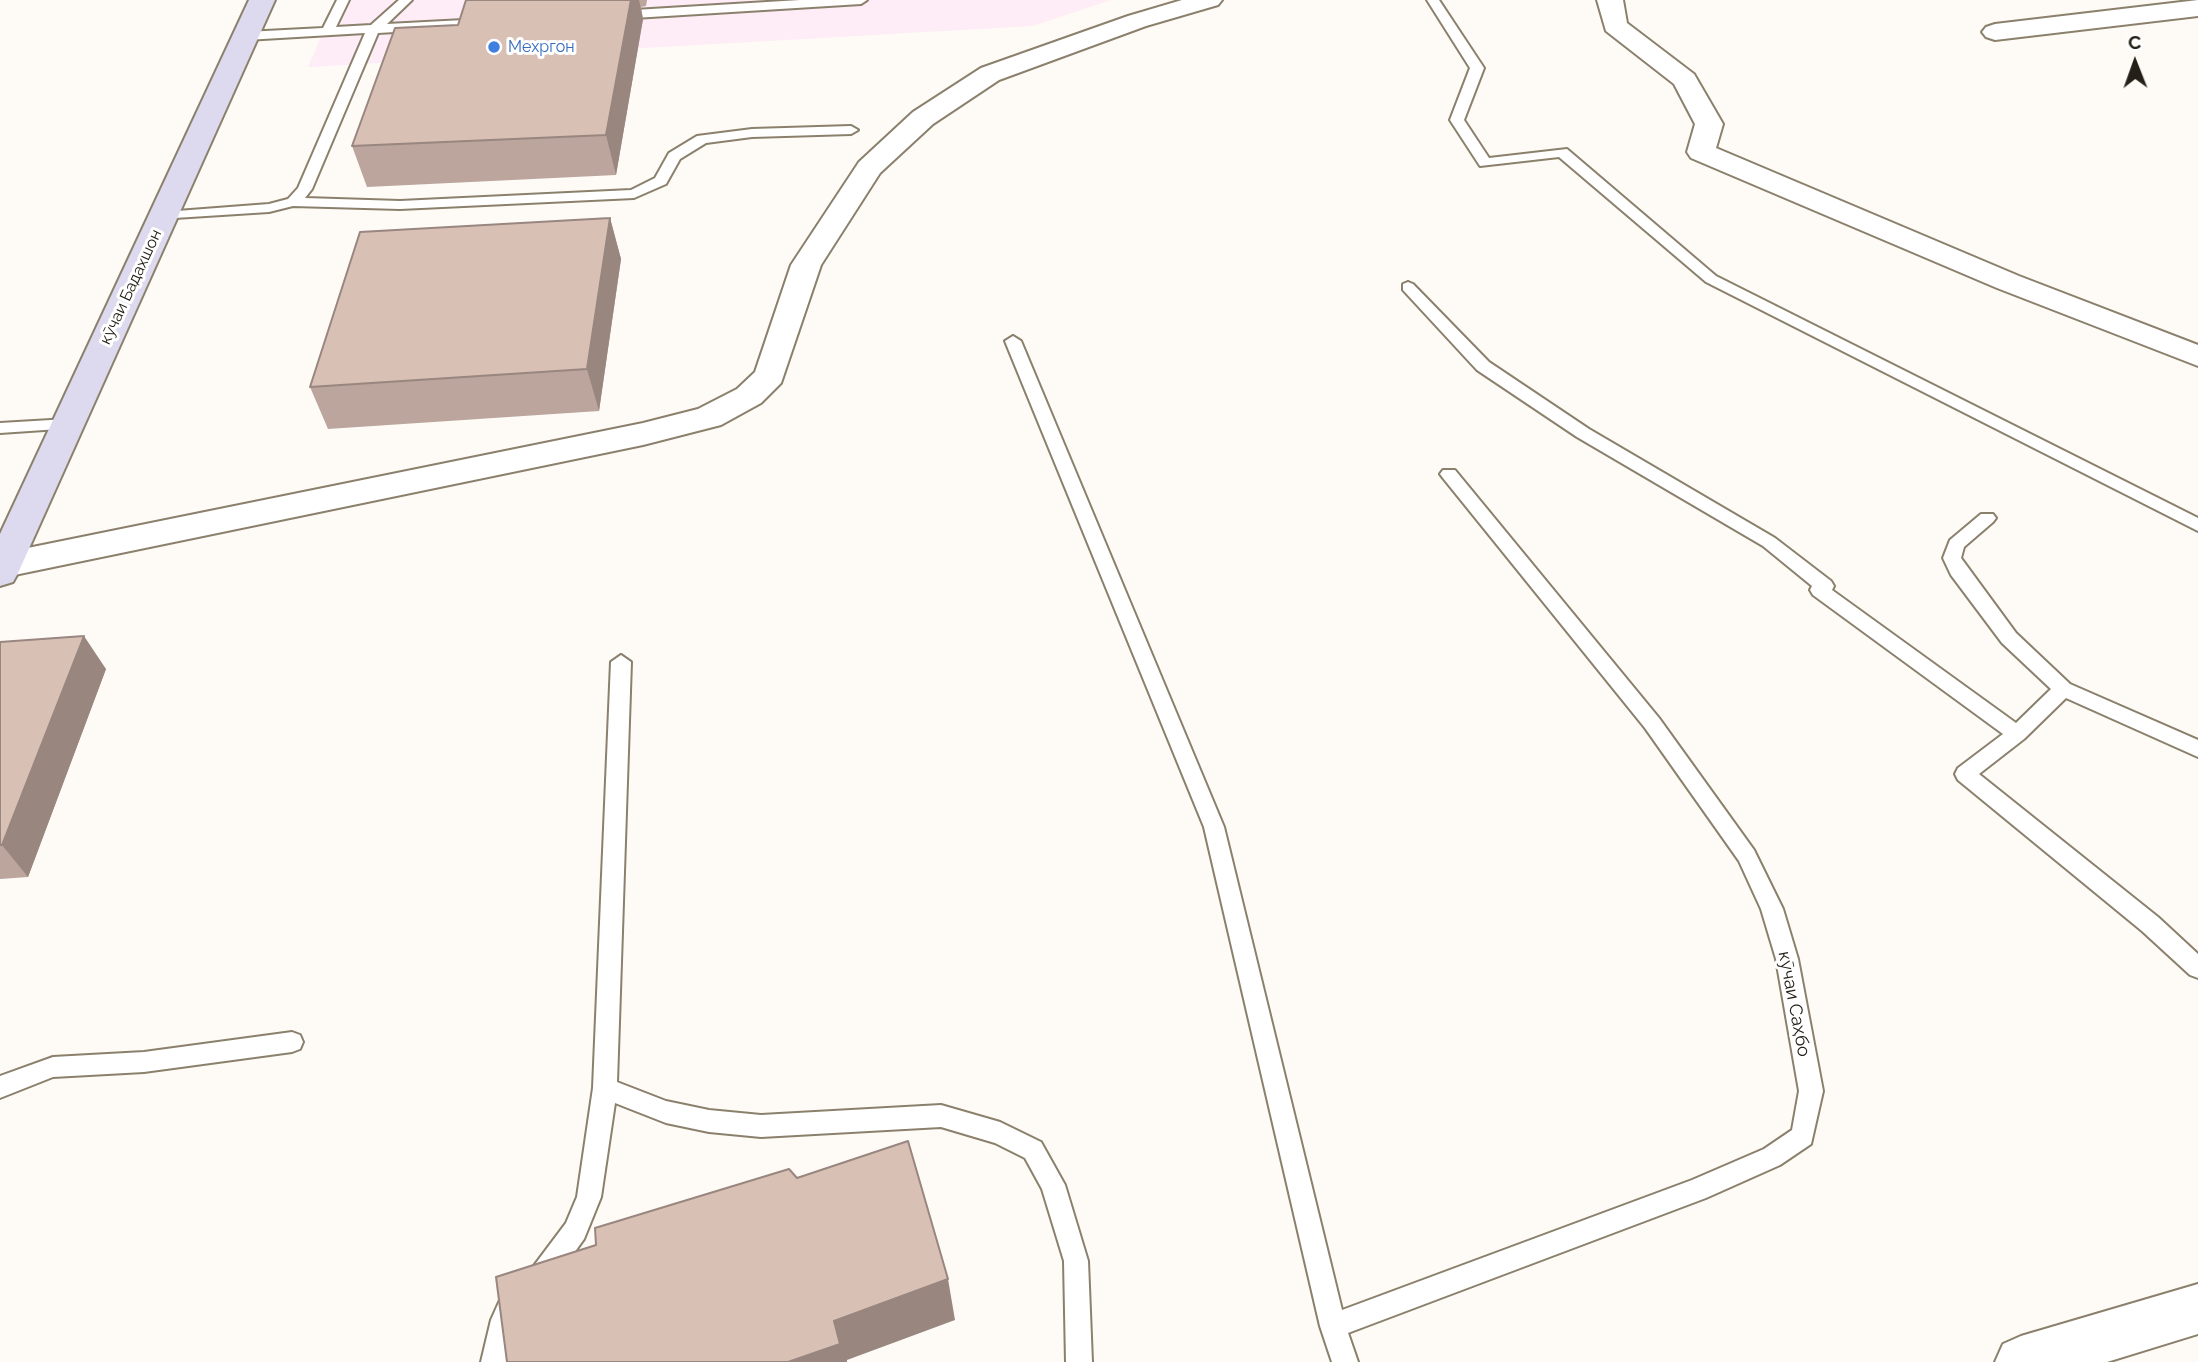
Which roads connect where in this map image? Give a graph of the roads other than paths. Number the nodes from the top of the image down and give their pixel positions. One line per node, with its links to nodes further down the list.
1 (262, 0): 14 (main road, кӯчаи Бадахшон)
2 (343, 0): 12 (lane)
3 (406, 0): 11 (lane)
4 (860, 0): 9 (lane)
5 (1209, 0): 26 (street)
6 (1433, 0): 25 (lane)
7 (1610, 0): 20 (street)
8 (2198, 8): 13 (street)
9 (610, 15)
10 (498, 22): 11 (lane)
11 (373, 30): 12 (lane); 16 (lane)
12 (327, 32): 14 (lane)
13 (1995, 32)
14 (246, 36): 17 (main road, кӯчаи Бадахшон)
15 (851, 130): 16 (lane)
16 (293, 202): 17 (lane)
17 (164, 216): 21 (main road, кӯчаи Бадахшон)
18 (1408, 287): 29 (lane)
19 (1013, 341): 36 (lane)
20 (2198, 356)
21 (68, 424): 22 (lane); 26 (main road, кӯчаи Бадахшон)
22 (0, 428)
23 (1449, 474): 36 (lane, кӯчаи Саҳбо)
24 (1987, 517): 28 (lane)
25 (2198, 525)
26 (2, 570)
27 (621, 662): 34 (lane)
28 (2063, 689): 29 (lane); 30 (lane)
29 (2017, 734): 31 (lane)
30 (2198, 749)
31 (2198, 968)
32 (292, 1042): 33 (lane)
33 (0, 1087)
34 (605, 1088): 37 (lane); 38 (lane)
35 (2198, 1309): 40 (street)
36 (1333, 1326): 39 (lane)
37 (494, 1362)
38 (1079, 1362)
39 (1345, 1362)
40 (2021, 1362)

